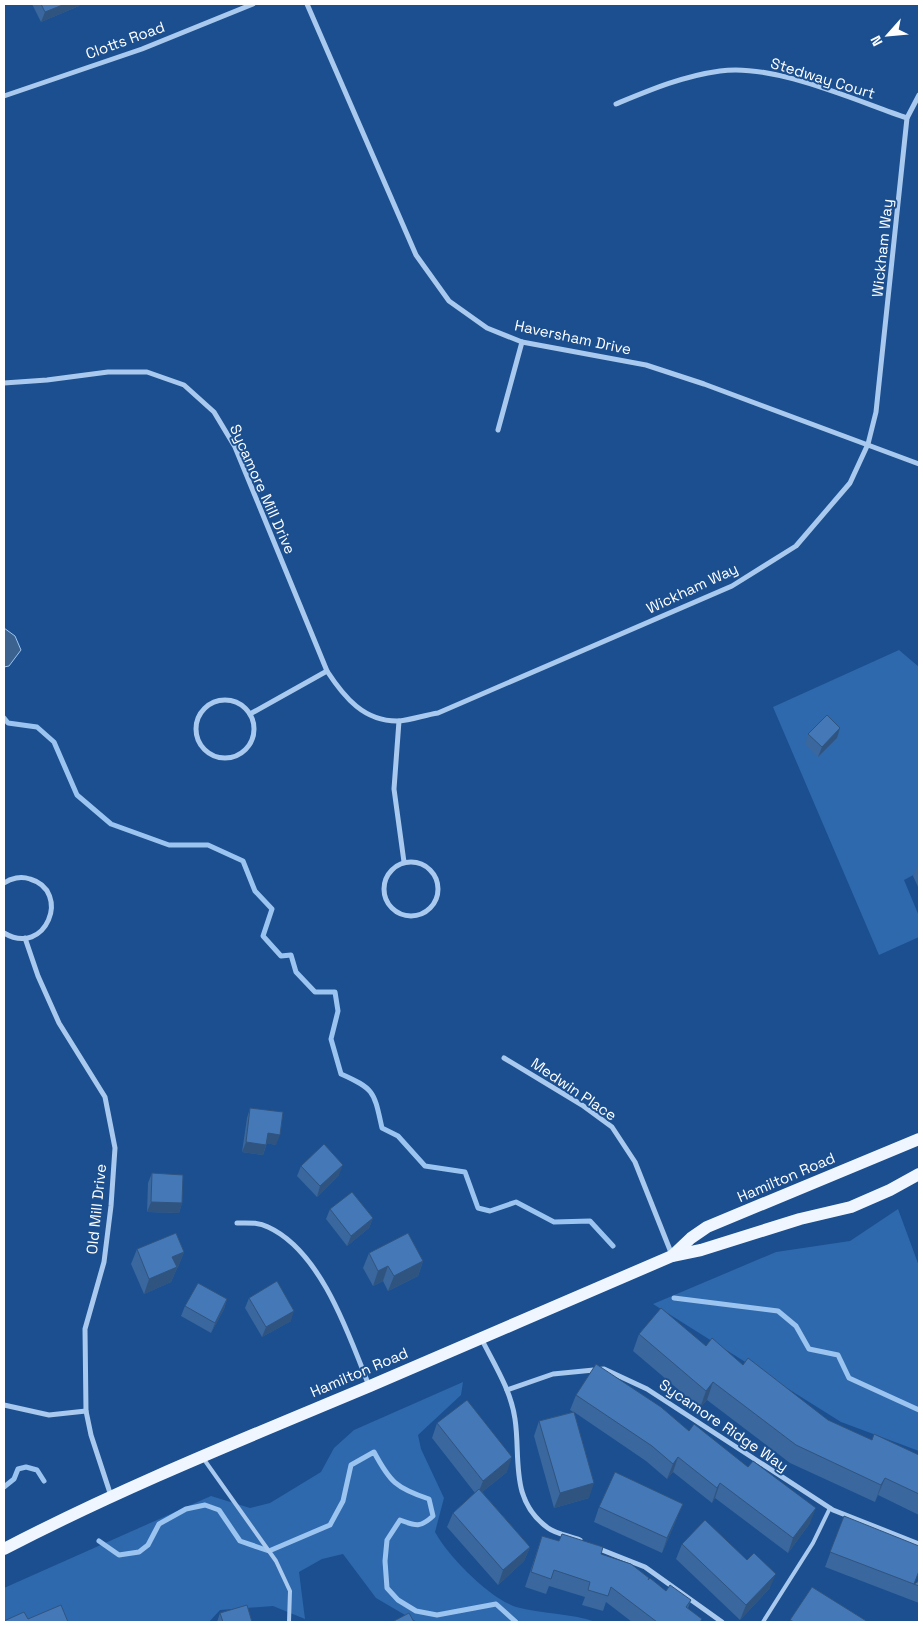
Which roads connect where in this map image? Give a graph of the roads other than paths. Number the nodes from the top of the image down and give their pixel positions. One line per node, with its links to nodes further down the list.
1 (253, 4): 4 (street, Clotts Road)
2 (307, 4): 7 (street, Haversham Drive)
3 (919, 95): 6 (street, Wickham Way)
4 (4, 96)
5 (616, 104): 6 (street, Stedway Court)
6 (907, 118): 10 (street, Wickham Way)
7 (522, 342): 9 (street); 10 (street, Haversham Drive)
8 (4, 383): 12 (street, Sycamore Mill Drive)
9 (498, 430)
10 (868, 444): 11 (street, Haversham Drive); 14 (street, Wickham Way)
11 (919, 464)
12 (327, 671): 13 (street); 14 (street, Sycamore Mill Drive)
13 (250, 714): 13 (street)
14 (399, 721): 15 (street)
15 (404, 862): 15 (street)
16 (4, 883): 18 (street)
17 (4, 933): 18 (street)
18 (25, 938): 28 (street, Old Mill Drive)
19 (504, 1058): 23 (street, Medwin Place)
20 (919, 1139): 23 (main road, Hamilton Road)
21 (919, 1174): 23 (main road, Hamilton Road)
22 (237, 1223): 25 (street)
23 (672, 1256): 24 (main road, Hamilton Road)
24 (481, 1338): 25 (main road, Hamilton Road); 26 (street)
25 (369, 1386): 29 (main road, Hamilton Road)
26 (507, 1390): 31 (street, Sycamore Ridge Way); 37 (street)
27 (4, 1406): 28 (street)
28 (86, 1411): 30 (street, Old Mill Drive)
29 (201, 1456): 30 (main road, Hamilton Road); 36 (lane)
30 (111, 1496): 32 (main road, Hamilton Road)
31 (830, 1508): 34 (street, Sycamore Ridge Way); 38 (lane)
32 (60, 1520): 33 (main road, Hamilton Road); 35 (main road, Hamilton Road)
33 (4, 1540)
34 (919, 1544)
35 (4, 1549)
36 (288, 1622)
37 (722, 1622)
38 (764, 1622)

